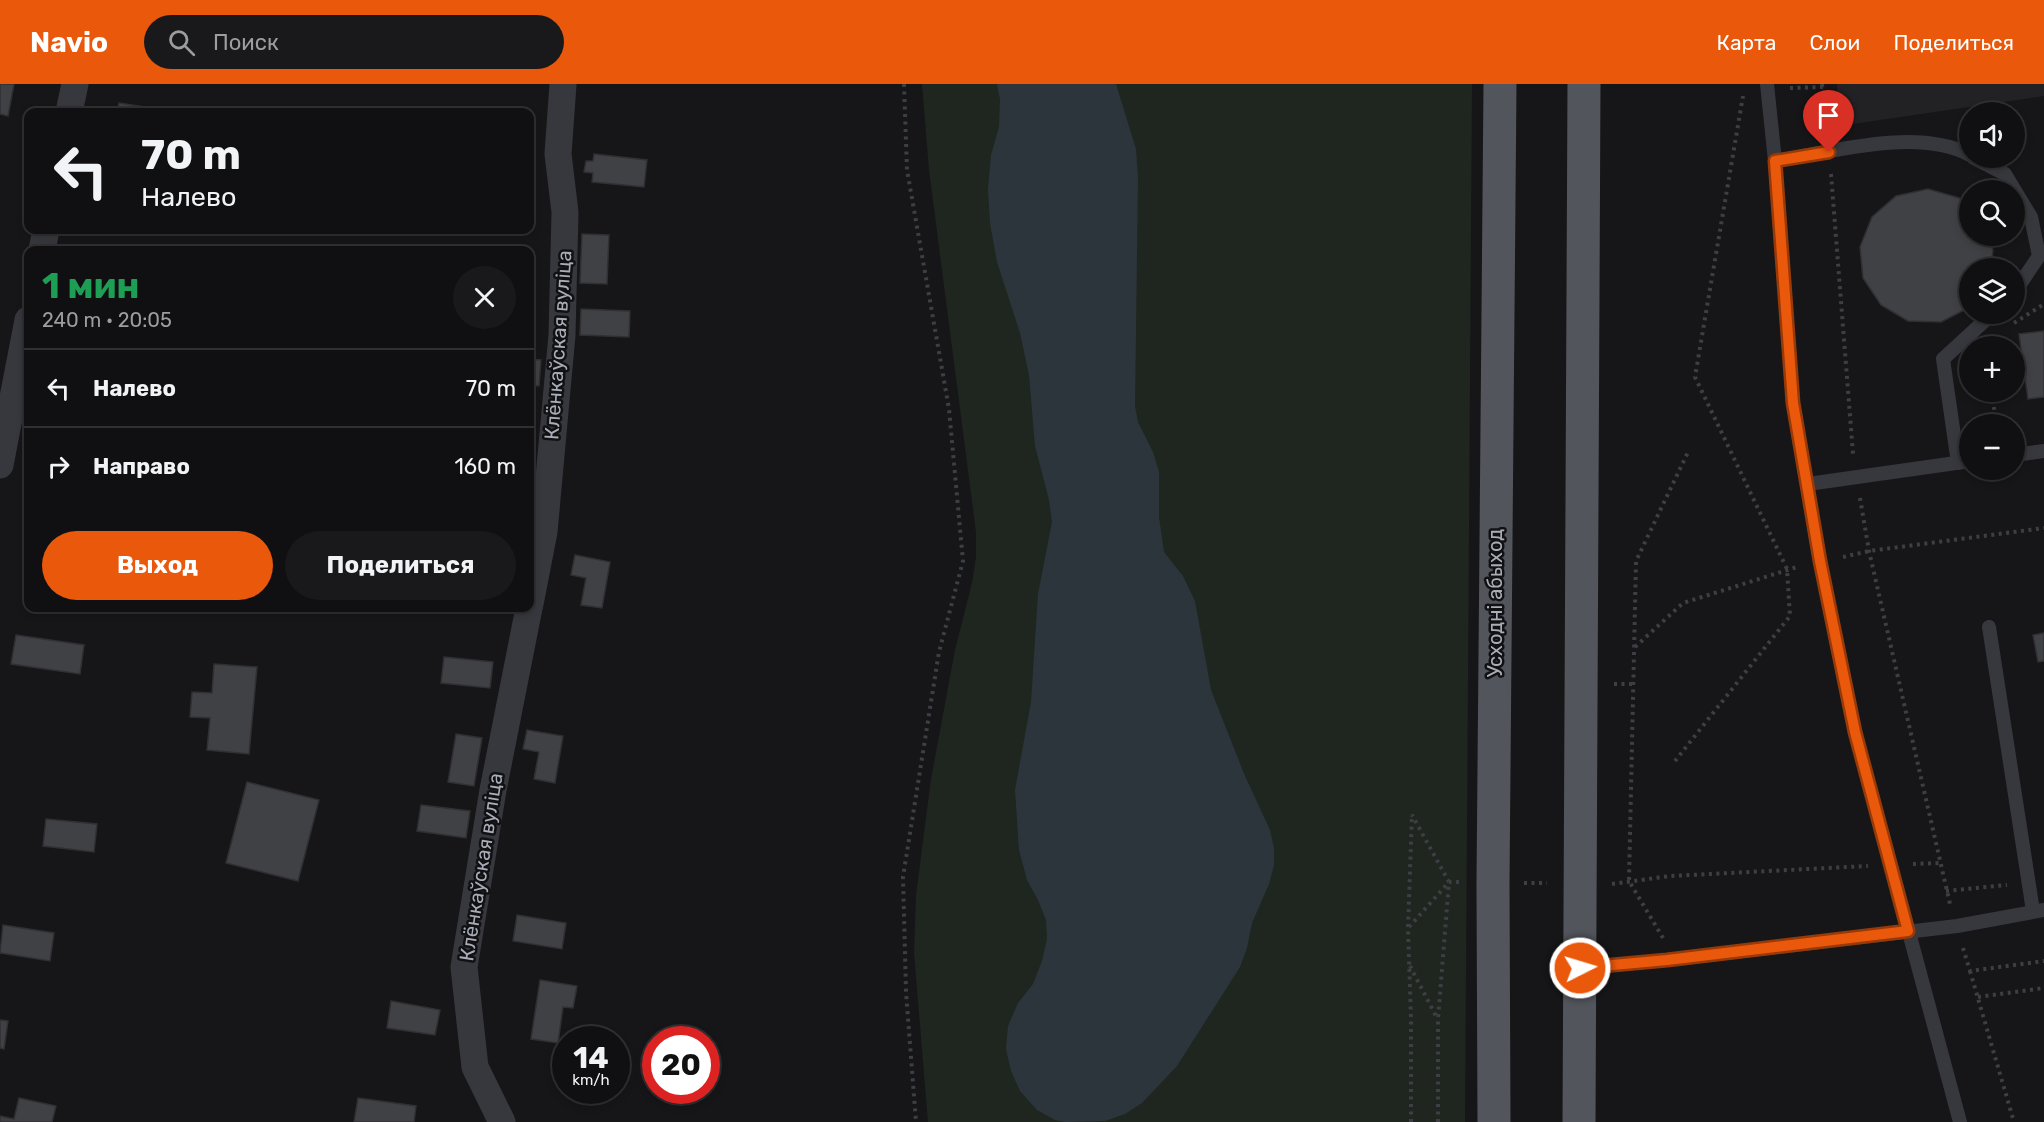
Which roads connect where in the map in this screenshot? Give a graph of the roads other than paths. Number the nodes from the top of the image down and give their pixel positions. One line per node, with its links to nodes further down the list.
1 (75, 84): 6 (street)
2 (563, 84): 19 (street, Клёнкаўская вуліца)
3 (1500, 84): 26 (main road, Усходні абыход)
4 (1584, 84): 24 (main road)
5 (1767, 84): 8 (lane)
6 (70, 108)
7 (1959, 150): 8 (lane)
8 (1775, 161): 18 (lane)
9 (1993, 168): 10 (lane)
10 (2025, 276)
11 (1981, 324): 13 (lane)
12 (24, 341): 17 (street)
13 (1959, 436)
14 (2044, 451): 15 (lane)
15 (2025, 454)
16 (1959, 463): 18 (lane)
17 (0, 465)
18 (1808, 484): 23 (lane)
19 (534, 581)
20 (528, 612): 25 (street, Клёнкаўская вуліца)
21 (1989, 627): 22 (lane)
22 (2038, 911): 23 (lane)
23 (1908, 931): 24 (lane); 28 (lane)
24 (1580, 968): 27 (main road)
25 (502, 1122)
26 (1494, 1122)
27 (1579, 1122)
28 (1960, 1122)

